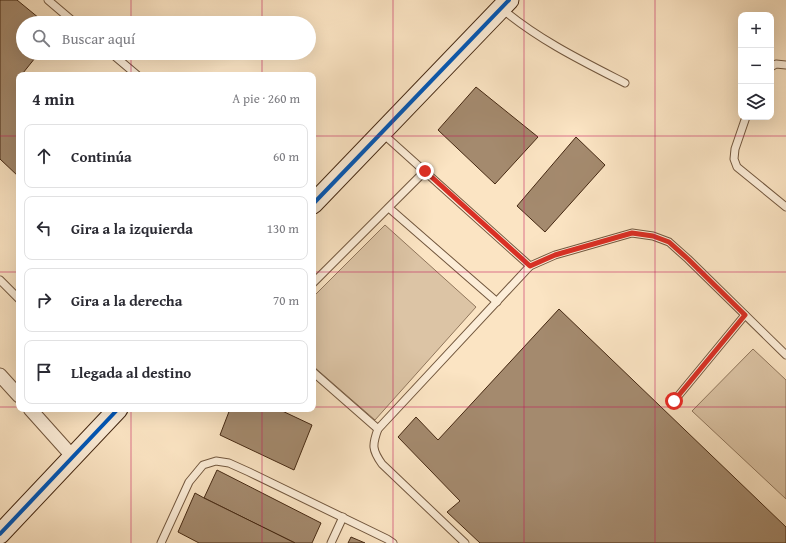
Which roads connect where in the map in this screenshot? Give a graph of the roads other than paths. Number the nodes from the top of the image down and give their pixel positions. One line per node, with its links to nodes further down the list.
1 (48, 0): 3 (lane)
2 (505, 4): 8 (lane); 10 (street)
3 (67, 16)
4 (119, 60): 7 (lane)
5 (786, 64): 6 (lane)
6 (774, 65)
7 (133, 72)
8 (625, 83)
9 (745, 120): 13 (lane)
10 (382, 133): 11 (lane); 12 (street)
11 (425, 171): 14 (lane); 15 (lane)
12 (316, 201)
13 (786, 207)
14 (389, 208): 17 (lane); 19 (lane)
15 (530, 266): 19 (lane); 20 (lane)
16 (0, 280): 18 (lane)
17 (316, 280)
18 (16, 296)
19 (497, 302): 28 (lane)
20 (745, 315): 21 (lane); 25 (lane)
21 (786, 355)
22 (0, 375): 24 (street)
23 (316, 375): 28 (lane)
24 (16, 393)
25 (674, 401)
26 (33, 412): 29 (street)
27 (115, 412): 29 (street)
28 (378, 429): 35 (lane)
29 (73, 457): 31 (street)
30 (343, 517): 32 (lane); 33 (lane); 34 (lane)
31 (0, 534)
32 (161, 543)
33 (331, 543)
34 (392, 543)
35 (465, 543)

